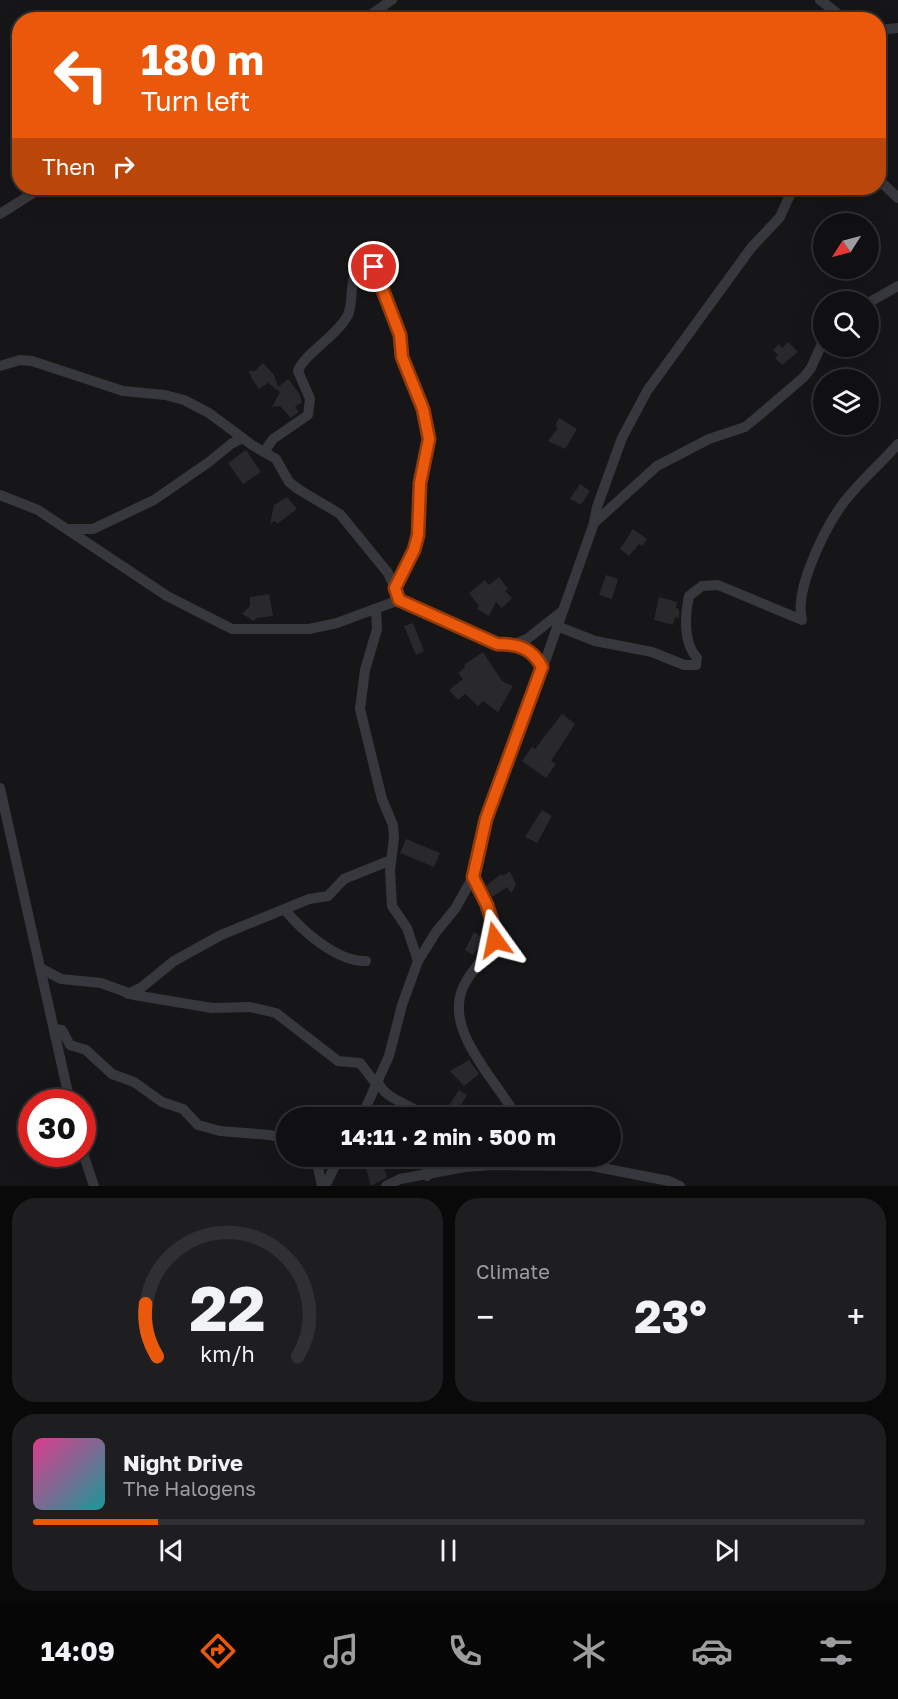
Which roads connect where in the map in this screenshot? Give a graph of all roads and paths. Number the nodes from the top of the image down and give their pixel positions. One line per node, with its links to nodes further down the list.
1 (392, 0): 3 (street)
2 (820, 0): 4 (street)
3 (375, 12)
4 (836, 12)
5 (886, 187): 8 (street)
6 (30, 195): 9 (street)
7 (790, 195): 18 (street)
8 (898, 198)
9 (0, 214)
10 (898, 286): 11 (street)
11 (879, 297)
12 (816, 357): 18 (street)
13 (0, 366): 14 (street)
14 (242, 438): 16 (street); 19 (street)
15 (898, 444): 24 (street)
16 (264, 452): 20 (street); 20 (street)
17 (0, 495): 19 (street)
18 (594, 523): 23 (street)
19 (65, 528): 22 (street)
20 (395, 588): 21 (street)
21 (399, 600): 22 (street); 25 (street)
22 (376, 609): 28 (street)
23 (562, 611): 24 (street); 25 (street)
24 (557, 626): 26 (street)
25 (514, 644): 26 (street)
26 (542, 667): 29 (street)
27 (0, 788): 33 (street)
28 (391, 860): 30 (street); 32 (street)
29 (472, 891): 32 (street); 44 (street)
30 (285, 910): 31 (street); 36 (street)
31 (366, 961)
32 (418, 961): 38 (street)
33 (42, 969): 34 (street); 35 (street)
34 (61, 979): 35 (street); 36 (street)
35 (46, 990): 37 (street)
36 (128, 994): 38 (street)
37 (54, 1029): 39 (street); 45 (street)
38 (378, 1084): 40 (street); 41 (street)
39 (67, 1089)
40 (385, 1094): 41 (street); 43 (street)
41 (371, 1098): 42 (street)
42 (366, 1107)
43 (411, 1107)
44 (512, 1107)
45 (276, 1136)
46 (88, 1167): 53 (street)
47 (318, 1167): 54 (street)
48 (333, 1167): 54 (street)
49 (427, 1167): 52 (street)
50 (465, 1167): 52 (street)
51 (596, 1167): 56 (street)
52 (426, 1176): 55 (street)
53 (94, 1186)
54 (323, 1186)
55 (386, 1186)
56 (680, 1186)

